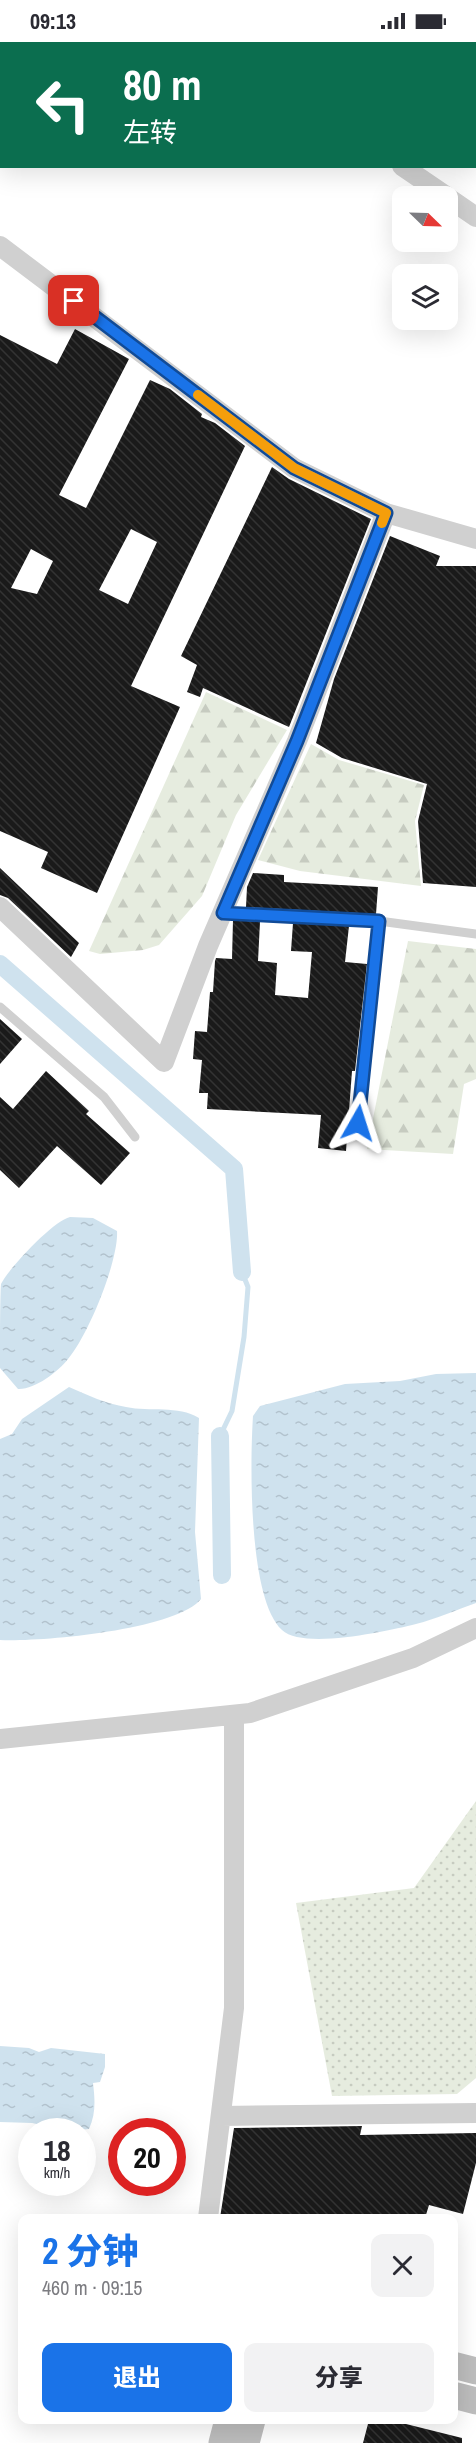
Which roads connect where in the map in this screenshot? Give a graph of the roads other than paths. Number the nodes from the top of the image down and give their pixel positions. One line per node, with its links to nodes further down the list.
1 (405, 168): 2 (street)
2 (431, 186)
3 (458, 205): 4 (street)
4 (476, 217)
5 (0, 246): 6 (street)
6 (386, 513): 7 (street); 9 (street)
7 (476, 540)
8 (0, 907): 9 (street)
9 (223, 913): 10 (lane)
10 (379, 921): 11 (lane); 13 (lane)
11 (476, 934)
12 (0, 1007): 14 (lane)
13 (358, 1123)
14 (135, 1137)
15 (476, 1628): 16 (street)
16 (234, 1715): 17 (street); 19 (street)
17 (0, 1738)
18 (476, 2113): 19 (street)
19 (222, 2116): 20 (street)
20 (209, 2214)
21 (458, 2366): 22 (street)
22 (476, 2371)
23 (458, 2396): 24 (street)
24 (476, 2401)
25 (227, 2424): 27 (street)
26 (251, 2424): 28 (street)
27 (222, 2443)
28 (246, 2443)

